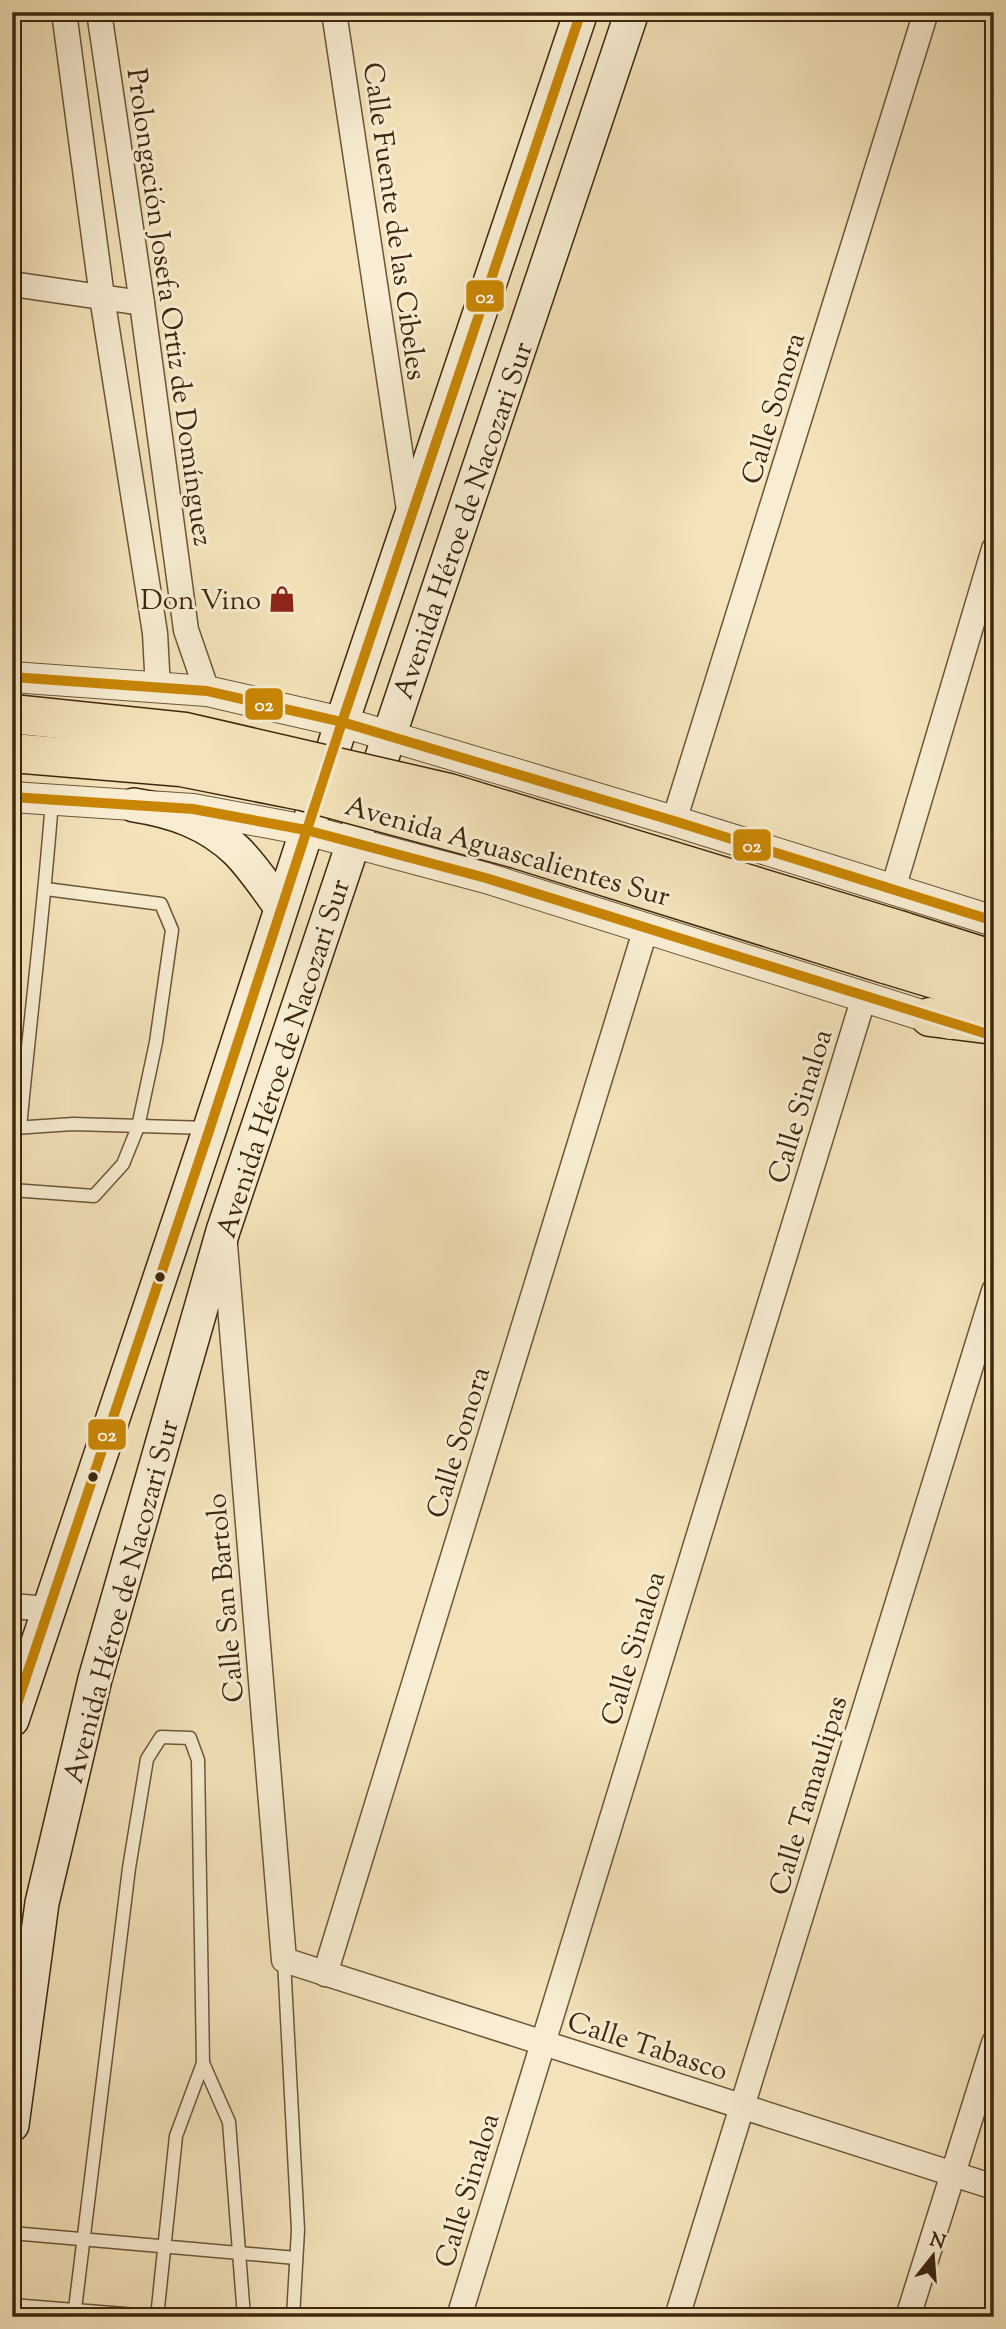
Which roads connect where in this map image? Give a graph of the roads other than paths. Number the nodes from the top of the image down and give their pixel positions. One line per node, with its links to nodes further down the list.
1 (64, 12): 8 (street)
2 (99, 12): 9 (street, Prolongación Josefa Ortiz de Domínguez)
3 (334, 12): 10 (street, Calle Fuente de las Cibeles)
4 (581, 12): 10 (main road, Avenida Héroe de Nacozari Sur)
5 (632, 12): 17 (main road, Avenida Héroe de Nacozari Sur)
6 (926, 12): 24 (street, Calle Sonora)
7 (12, 284): 8 (street)
8 (102, 297): 9 (street); 13 (street)
9 (142, 303): 14 (street, Prolongación Josefa Ortiz de Domínguez)
10 (410, 521): 16 (main road, Avenida Héroe de Nacozari Sur)
11 (994, 549): 29 (street)
12 (12, 677): 13 (street)
13 (158, 689): 14 (street)
14 (207, 691): 16 (street); 23 (street)
15 (12, 714): 33 (main road, Avenida Aguascalientes Sur, bridge)
16 (342, 722): 17 (street); 25 (main road, Avenida Héroe de Nacozari Sur)
17 (389, 736): 19 (street); 26 (main road, Avenida Héroe de Nacozari Sur)
18 (12, 753): 33 (main road, Avenida Aguascalientes Sur, bridge)
19 (448, 754): 24 (street); 27 (street)
20 (12, 797): 21 (street, Avenida Aguascalientes Sur)
21 (52, 800): 22 (street, Avenida Aguascalientes Sur); 28 (lane)
22 (134, 805): 23 (street, Avenida Aguascalientes Sur); 30 (main road)
23 (193, 809): 25 (street, Avenida Aguascalientes Sur)
24 (674, 821): 29 (street)
25 (306, 830): 26 (street, Avenida Aguascalientes Sur); 30 (main road, Avenida Héroe de Nacozari Sur)
26 (354, 842): 27 (street, Avenida Aguascalientes Sur); 44 (main road, Avenida Héroe de Nacozari Sur)
27 (430, 862): 32 (street, Avenida Aguascalientes Sur)
28 (46, 888): 40 (lane); 41 (lane)
29 (893, 889): 31 (street)
30 (281, 907): 42 (main road, Avenida Héroe de Nacozari Sur)
31 (994, 921)
32 (646, 928): 35 (street, Avenida Aguascalientes Sur); 50 (street, Calle Sonora)
33 (893, 948): 34 (main road, Avenida Aguascalientes Sur); 36 (main road, Avenida Aguascalientes Sur)
34 (994, 960)
35 (864, 997): 37 (street, Avenida Aguascalientes Sur); 51 (street, Calle Sinaloa)
36 (994, 998)
37 (930, 1017): 38 (main road); 39 (street, Avenida Aguascalientes Sur)
38 (994, 1025)
39 (994, 1037)
40 (138, 1127): 41 (lane); 42 (lane); 43 (lane)
41 (16, 1128)
42 (210, 1128): 47 (main road, Avenida Héroe de Nacozari Sur)
43 (12, 1190)
44 (223, 1231): 49 (street, Calle San Bartolo); 55 (main road, Avenida Héroe de Nacozari Sur)
45 (994, 1291): 54 (street, Calle Tamaulipas)
46 (12, 1606): 47 (street)
47 (48, 1609): 48 (main road, Avenida Héroe de Nacozari Sur)
48 (12, 1720)
49 (284, 1960): 50 (street, Calle Tabasco); 62 (lane)
50 (326, 1974): 51 (street, Calle Tabasco)
51 (542, 2043): 54 (street, Calle Tabasco); 68 (street, Calle Sinaloa)
52 (994, 2043): 56 (street)
53 (203, 2063): 59 (lane); 60 (lane); 61 (lane)
54 (742, 2107): 56 (street, Calle Tabasco); 69 (street, Calle Tamaulipas)
55 (12, 2125)
56 (953, 2174): 57 (street, Calle Tabasco); 70 (street)
57 (994, 2187)
58 (12, 2233): 59 (lane)
59 (84, 2240): 60 (lane); 64 (lane)
60 (166, 2246): 61 (lane); 65 (lane)
61 (238, 2253): 62 (lane); 66 (lane)
62 (296, 2258): 67 (lane)
63 (12, 2305): 64 (lane)
64 (74, 2313): 65 (lane)
65 (159, 2317)
66 (244, 2317)
67 (293, 2317)
68 (459, 2317)
69 (677, 2317)
70 (908, 2317)

